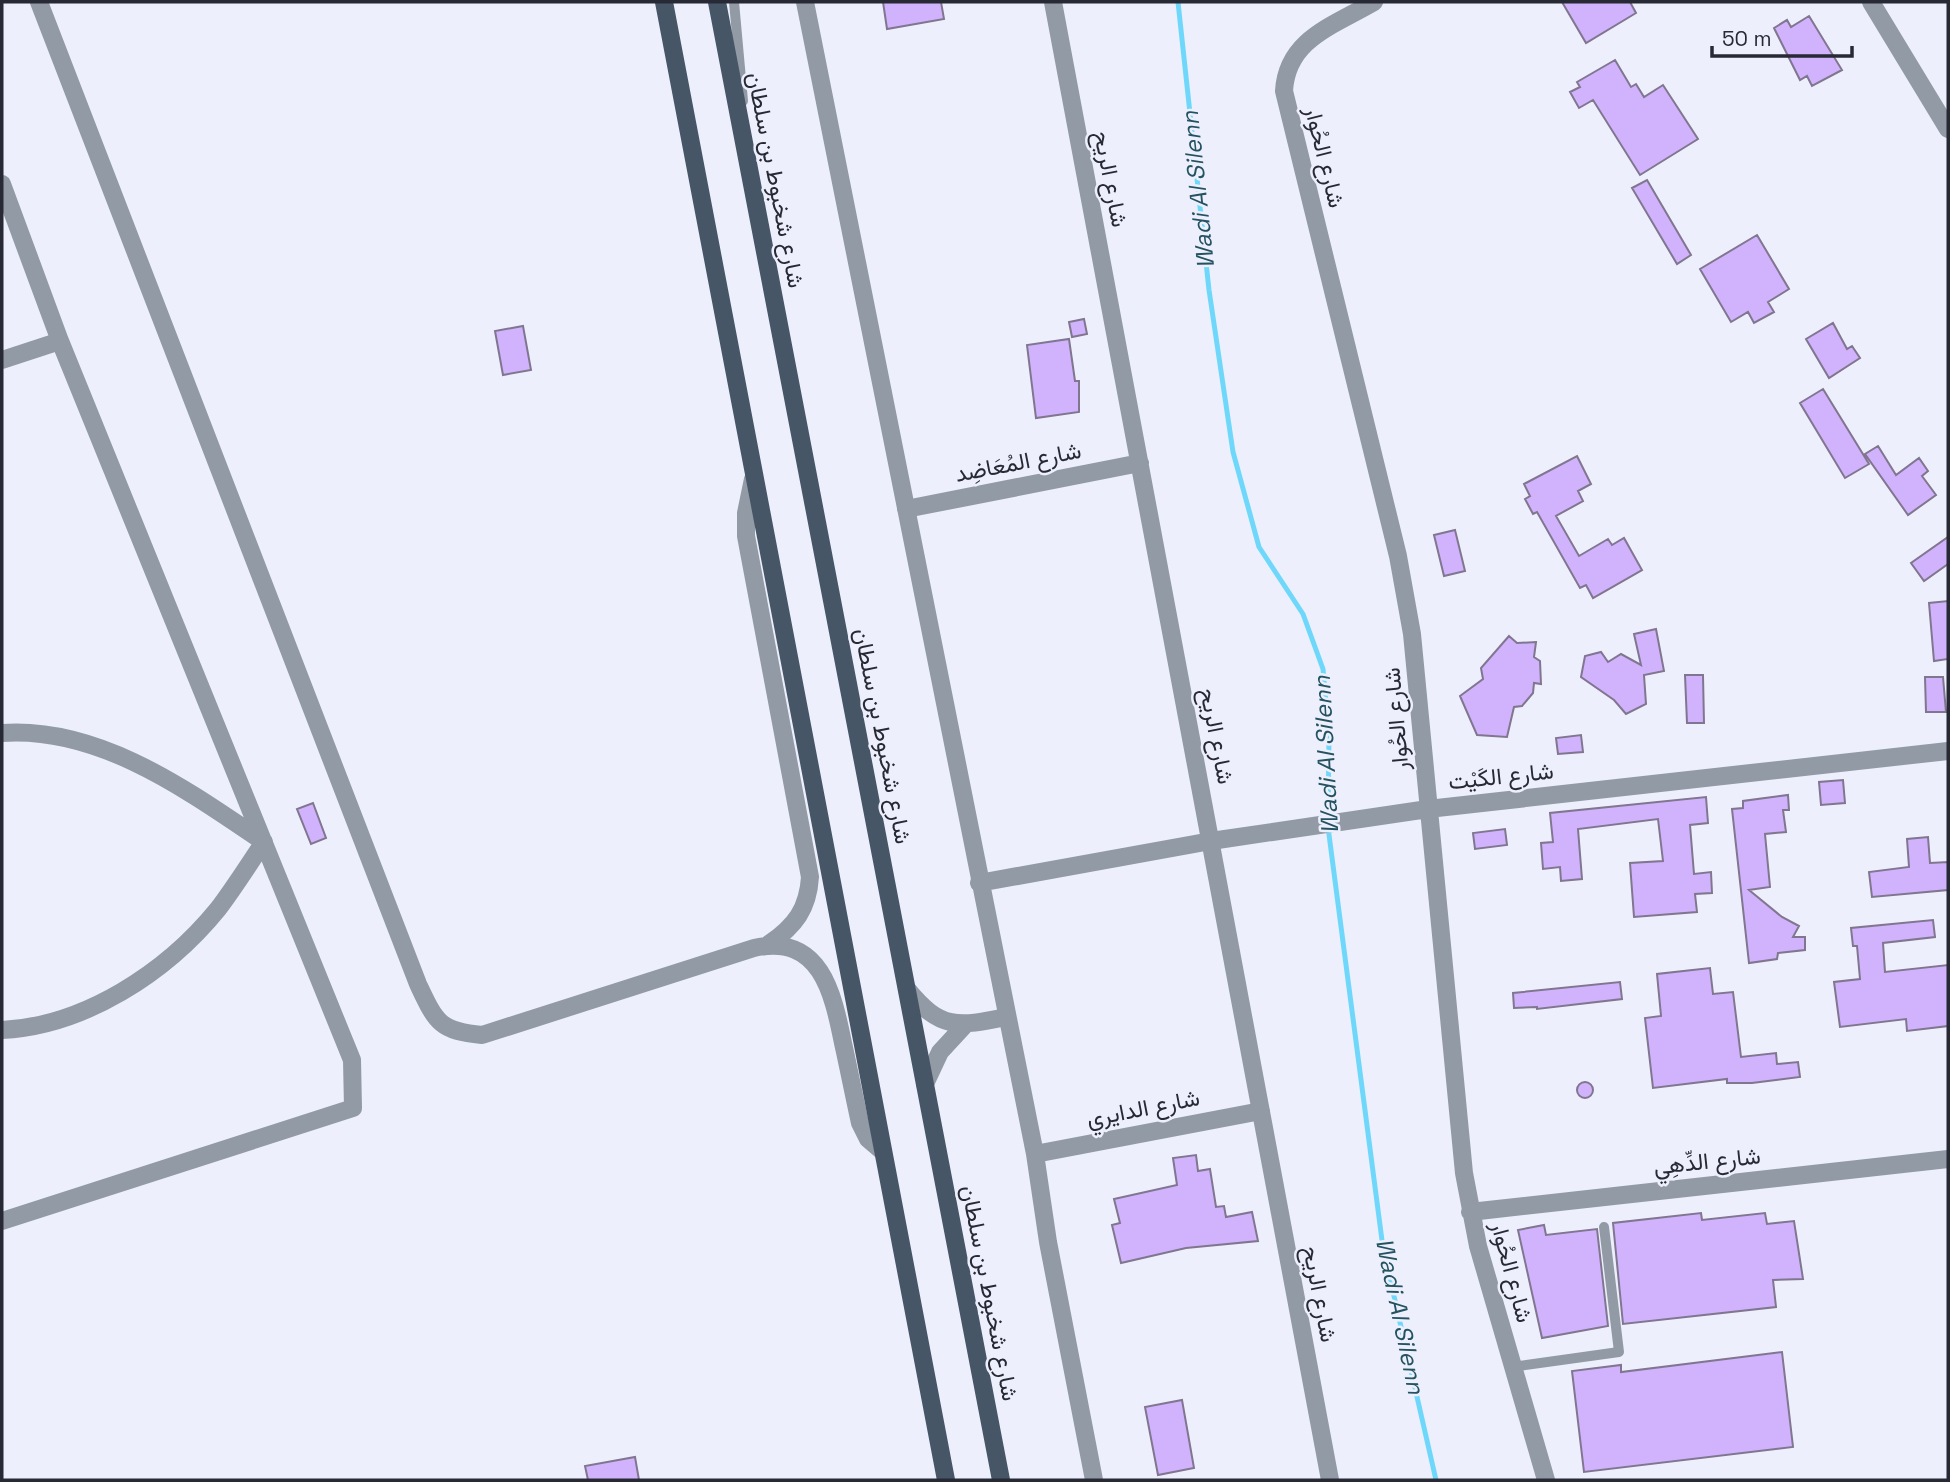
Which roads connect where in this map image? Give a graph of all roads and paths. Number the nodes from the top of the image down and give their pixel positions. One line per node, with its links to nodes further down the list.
1 (39, 2): 23 (street)
2 (664, 2): 15 (main road)
3 (717, 2): 10 (main road, شارع شخبوط بن سلطان)
4 (734, 2): 10 (lane)
5 (805, 2): 16 (street)
6 (1053, 2): 14 (street, شارع الريح)
7 (1374, 2): 19 (street, شارع الحُوار)
8 (1871, 2): 9 (street)
9 (1948, 129)
10 (742, 133): 24 (main road, شارع شخبوط بن سلطان)
11 (2, 184): 12 (street)
12 (60, 341): 13 (street); 21 (street)
13 (2, 360)
14 (1140, 463): 16 (street, شارع المُعَاضِد); 20 (street, شارع الريح)
15 (753, 479): 23 (street); 30 (main road)
16 (906, 509): 22 (street)
17 (2, 733): 21 (street)
18 (1948, 751): 19 (street, شارع الكَيْت)
19 (1428, 809): 20 (street, شارع الكَيْت); 33 (street, شارع الحُوار)
20 (1212, 841): 22 (street, شارع الكَيْت); 29 (street, شارع الريح)
21 (264, 842): 27 (street); 34 (street)
22 (979, 883): 25 (street)
23 (769, 944): 30 (street)
24 (907, 989): 26 (street); 28 (main road, شارع شخبوط بن سلطان)
25 (1006, 1017): 26 (street); 31 (street)
26 (964, 1026): 28 (street)
27 (2, 1030)
28 (925, 1084): 38 (main road, شارع شخبوط بن سلطان)
29 (1261, 1111): 31 (street, شارع الدايري); 40 (street, شارع الريح)
30 (882, 1151): 37 (main road)
31 (1035, 1154): 39 (street)
32 (1948, 1158): 33 (street, شارع الدِّهِي)
33 (1470, 1212): 36 (street, شارع الحُوار)
34 (2, 1221)
35 (1604, 1227): 36 (lane)
36 (1512, 1367): 41 (street, شارع الحُوار)
37 (946, 1480)
38 (1001, 1480)
39 (1094, 1480)
40 (1330, 1480)
41 (1546, 1480)

